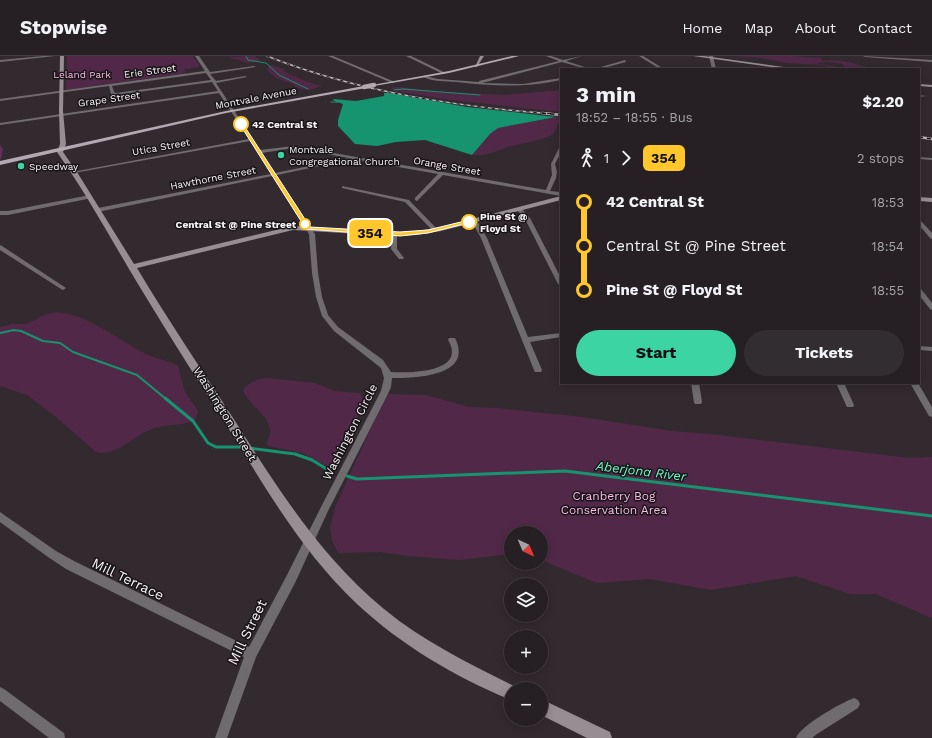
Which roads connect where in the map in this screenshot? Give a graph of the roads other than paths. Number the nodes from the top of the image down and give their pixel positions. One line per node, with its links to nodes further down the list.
1 (53, 56): 14 (street)
2 (62, 56): 36 (main road)
3 (197, 56): 25 (street, Washington Circle)
4 (330, 56): 31 (street)
5 (408, 56): 26 (street)
6 (482, 56): 18 (main road)
7 (517, 56): 18 (main road, Montvale Avenue)
8 (548, 56): 15 (street)
9 (580, 56): 15 (street)
10 (641, 56): 22 (street)
11 (696, 56): 13 (main road)
12 (865, 56): 17 (street)
13 (712, 57): 23 (street); 24 (main road)
14 (0, 61)
15 (562, 61): 20 (street); 32 (street)
16 (625, 61): 21 (street)
17 (932, 61)
18 (476, 66): 26 (main road, Montvale Avenue)
19 (254, 67): 25 (street, Erie Street)
20 (586, 68)
21 (600, 68)
22 (660, 68)
23 (714, 68)
24 (789, 68)
25 (208, 72): 30 (street, Washington Circle); 34 (street, Erie Street)
26 (444, 73): 28 (main road, Montvale Avenue)
27 (245, 77): 30 (street)
28 (425, 77): 31 (main road, Montvale Avenue); 32 (street)
29 (560, 79): 32 (street)
30 (214, 81): 34 (street); 37 (street, Washington Circle)
31 (393, 82): 41 (main road, Montvale Avenue, bridge)
32 (479, 83)
33 (920, 84): 35 (main road)
34 (110, 85): 36 (street, Erie Street)
35 (932, 86)
36 (61, 91): 40 (street, Erie Street); 42 (main road)
37 (221, 92): 41 (street, Washington Circle); 42 (street, Grape Street)
38 (920, 96): 39 (street)
39 (924, 96)
40 (0, 100)
41 (233, 111): 44 (street, Washington Circle); 45 (main road, Montvale Avenue)
42 (61, 115): 43 (street, Grape Street); 45 (main road)
43 (0, 124)
44 (251, 140): 47 (street, Washington Circle); 52 (street, Utica Street)
45 (60, 149): 51 (main road, Montvale Avenue); 52 (main road, Washington Street)
46 (560, 150): 56 (street)
47 (259, 152): 48 (street, Orange Street); 54 (street, Washington Circle)
48 (356, 158): 53 (street, Orange Street); 54 (street, Hawthorne Street)
49 (920, 158): 50 (street)
50 (932, 159)
51 (0, 163)
52 (74, 172): 58 (main road, Washington Street)
53 (441, 174): 56 (street, Orange Street); 60 (street)
54 (273, 175): 64 (street, Hawthorne Street); 68 (street, Washington Circle)
55 (344, 187): 69 (street)
56 (548, 192): 57 (street, Orange Street)
57 (560, 194)
58 (90, 197): 64 (main road, Washington Street); 65 (street)
59 (560, 198): 63 (main road)
60 (417, 199)
61 (920, 199): 62 (main road)
62 (932, 200)
63 (519, 209): 66 (main road); 75 (street)
64 (98, 210): 74 (main road, Washington Street)
65 (0, 213)
66 (474, 220): 69 (main road); 81 (street)
67 (920, 223): 71 (street)
68 (308, 228): 70 (main road); 74 (main road); 85 (street, Washington Circle)
69 (435, 230): 70 (main road)
70 (394, 234): 73 (street)
71 (932, 237)
72 (0, 248): 76 (street)
73 (401, 258)
74 (132, 267): 93 (main road, Washington Street)
75 (560, 282)
76 (62, 288)
77 (920, 291): 78 (street)
78 (932, 308)
79 (560, 335): 81 (street)
80 (452, 340): 85 (street)
81 (526, 340): 84 (street)
82 (920, 348): 83 (street)
83 (932, 349)
84 (538, 370)
85 (389, 375): 93 (street, Washington Circle)
86 (695, 384): 89 (street)
87 (840, 384): 90 (street)
88 (915, 384): 91 (street)
89 (698, 402)
90 (850, 405)
91 (932, 414)
92 (0, 516): 94 (street, Mill Terrace)
93 (309, 543): 94 (street, Mill Street); 95 (main road, Washington Street)
94 (251, 654): 100 (street, Mill Street)
95 (504, 688)
96 (0, 693): 99 (street)
97 (854, 704): 102 (street)
98 (548, 710): 101 (main road)
99 (59, 738)
100 (221, 738)
101 (604, 738)
102 (802, 738)

